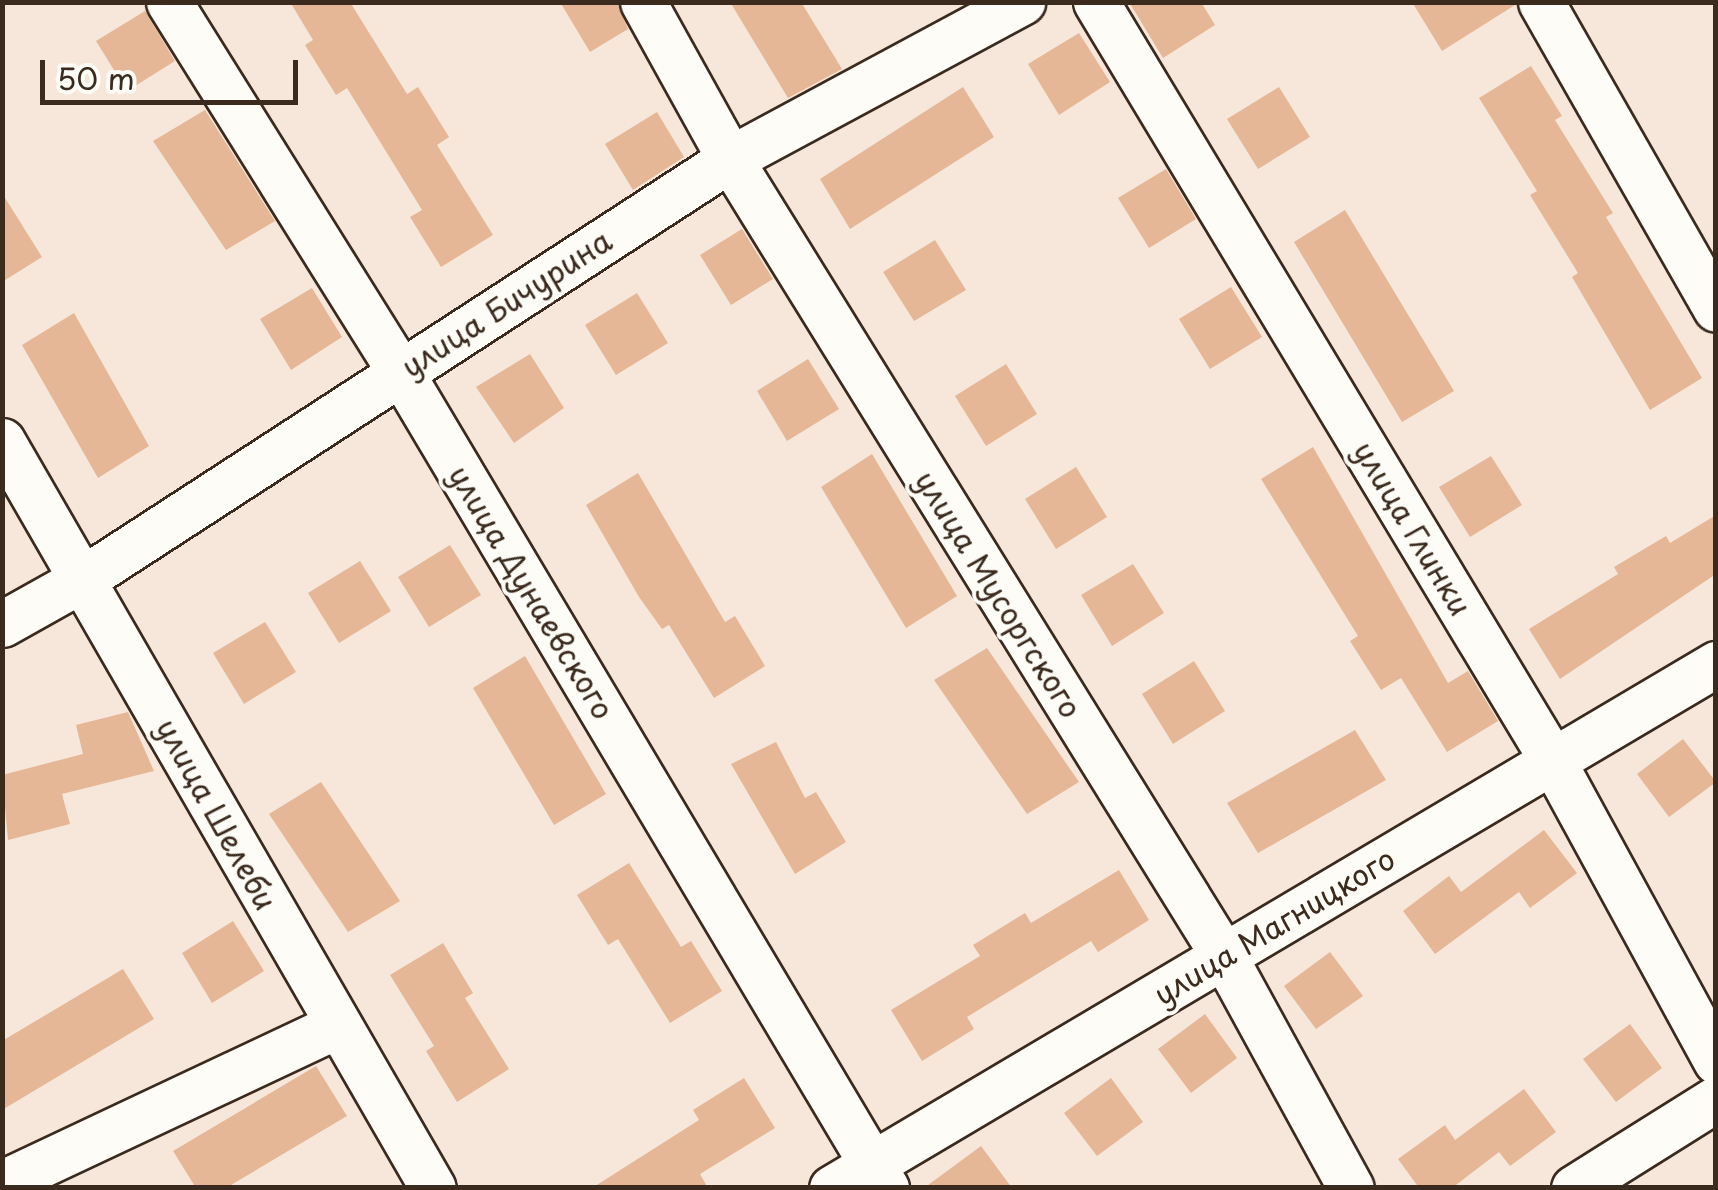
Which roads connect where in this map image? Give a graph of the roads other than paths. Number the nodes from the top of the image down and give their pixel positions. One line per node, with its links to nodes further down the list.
1 (168, 2): 8 (street, улица Дунаевского)
2 (643, 2): 6 (street, улица Мусоргского)
3 (1022, 2): 6 (street, улица Бичурина)
4 (1096, 2): 13 (street, улица Глинки)
5 (1541, 2): 7 (street)
6 (730, 159): 8 (street, улица Бичурина); 14 (street, улица Мусоргского)
7 (1716, 308)
8 (400, 371): 10 (street, улица Бичурина); 18 (street, улица Дунаевского)
9 (2, 441): 10 (street, улица Шелеби)
10 (86, 577): 11 (street, улица Бичурина); 15 (street, улица Шелеби)
11 (2, 624)
12 (1716, 664): 13 (street, улица Магницкого)
13 (1551, 758): 14 (street, улица Магницкого); 16 (street, улица Глинки)
14 (1224, 958): 18 (street, улица Магницкого); 22 (street, улица Мусоргского)
15 (335, 1026): 19 (street); 20 (street, улица Шелеби)
16 (1716, 1061)
17 (1716, 1099): 23 (street)
18 (879, 1177): 21 (street, улица Магницкого)
19 (2, 1183)
20 (433, 1188)
21 (832, 1188)
22 (1351, 1188)
23 (1574, 1188)

